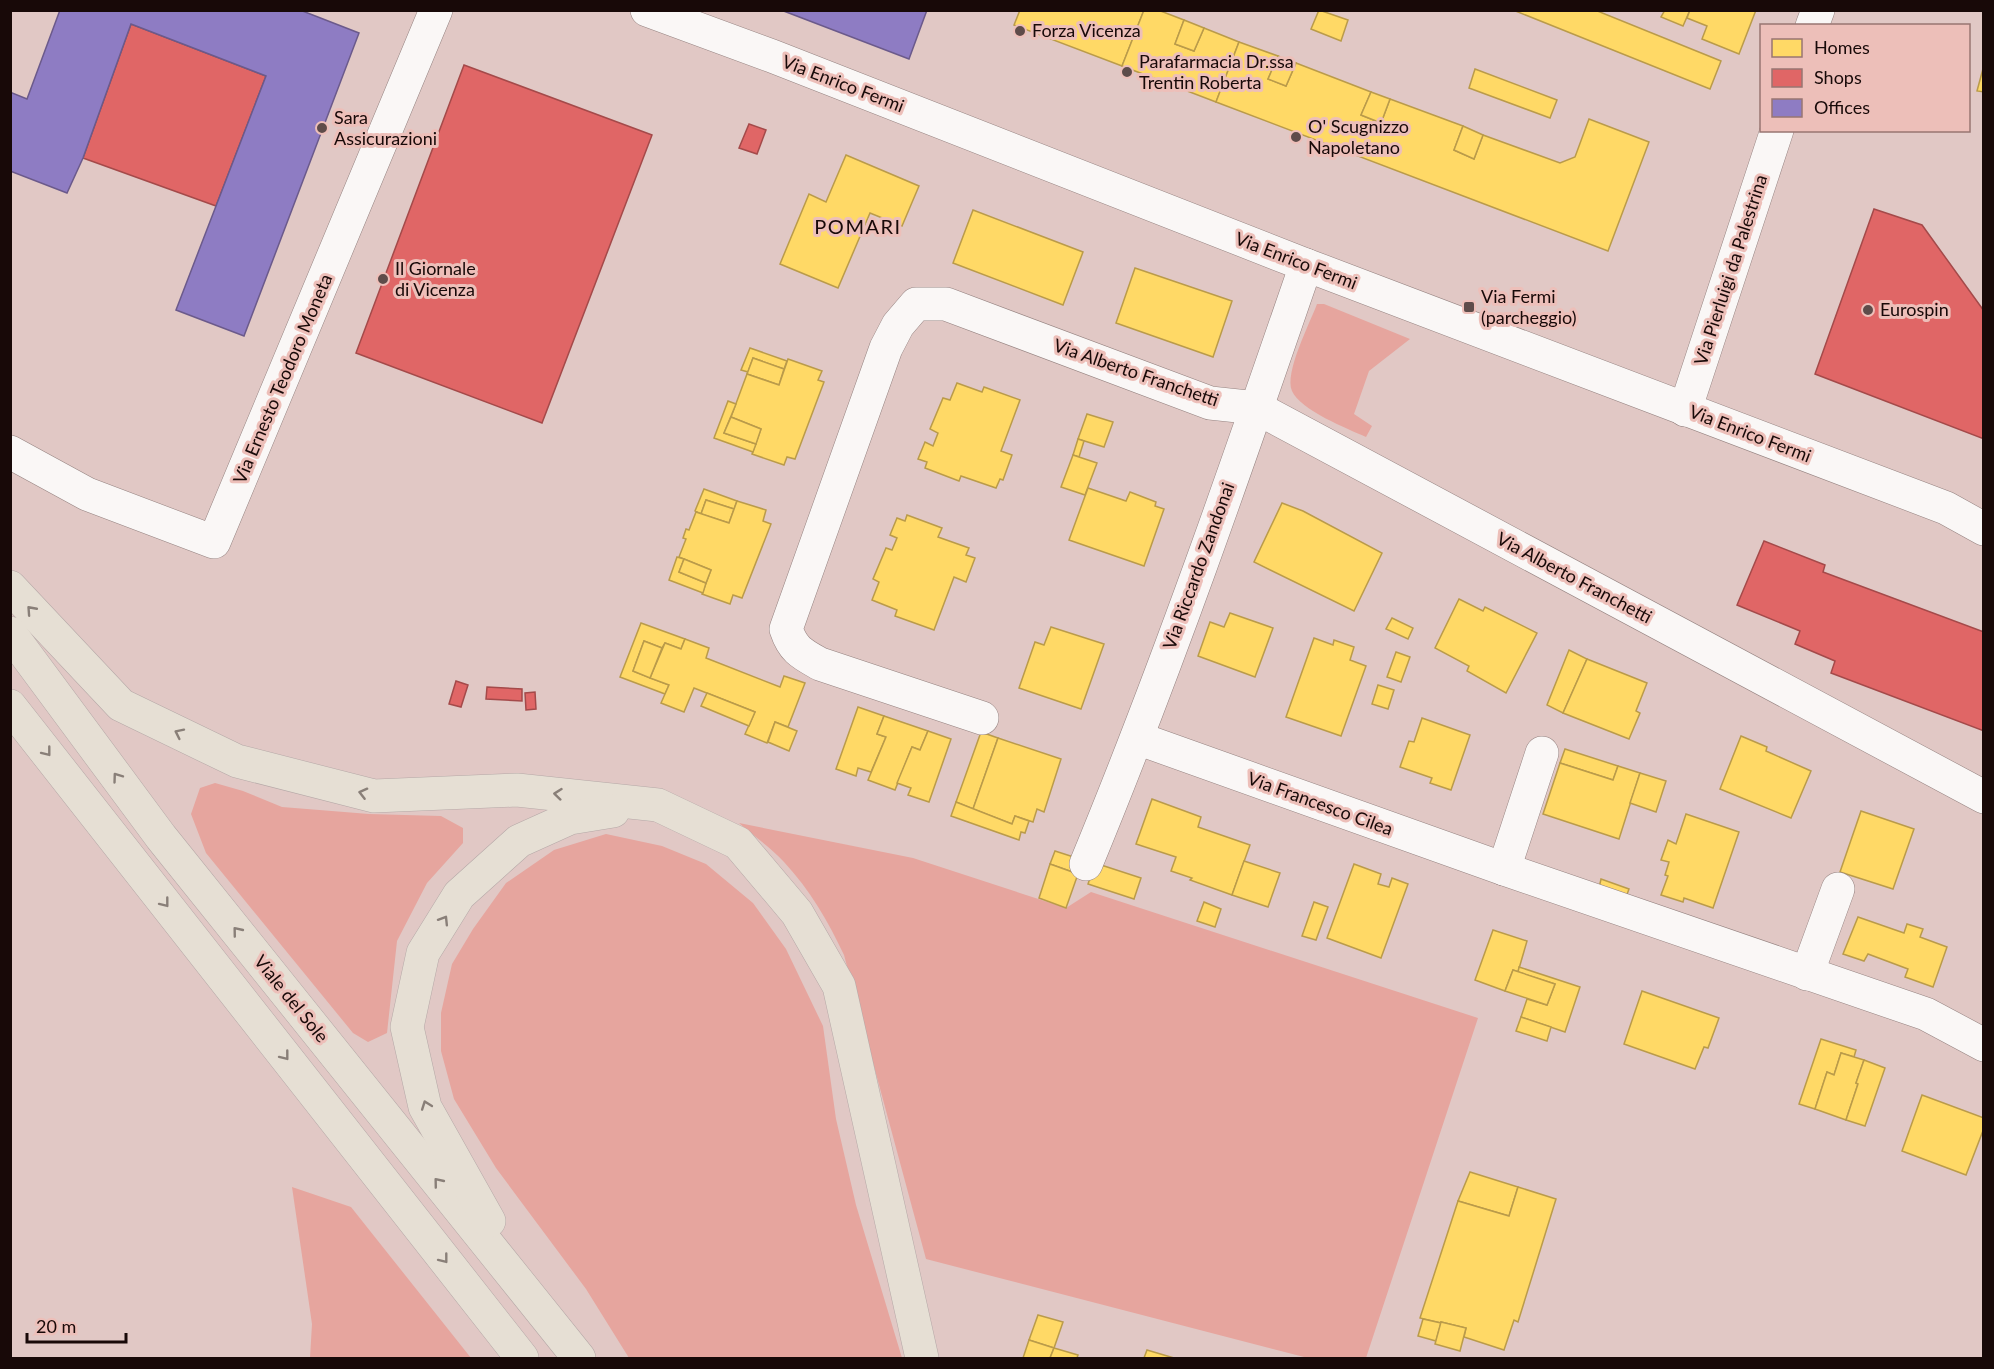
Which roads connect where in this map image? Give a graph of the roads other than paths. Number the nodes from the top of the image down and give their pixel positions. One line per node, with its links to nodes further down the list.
1 (436, 10): 7 (street, Via Ernesto Teodoro Moneta)
2 (647, 10): 4 (street, Via Enrico Fermi)
3 (1776, 132): 6 (street, Via Pierluigi da Palestrina)
4 (1306, 265): 5 (street, Via Riccardo Zandonai); 6 (street, Via Enrico Fermi)
5 (1257, 408): 14 (street, Via Alberto Franchetti); 15 (street, Via Riccardo Zandonai); 17 (street, Via Alberto Franchetti)
6 (1685, 410): 8 (street, Via Enrico Fermi)
7 (10, 452)
8 (1946, 508): 9 (street, Via Enrico Fermi); 10 (street, Via Enrico Fermi)
9 (1983, 512)
10 (1983, 529)
11 (10, 587): 18 (highway, one-way to 11)
12 (10, 633): 24 (highway, Viale del Sole, one-way to 12)
13 (10, 706): 25 (highway, one-way to 25)
14 (982, 718)
15 (1137, 738): 19 (street, Via Riccardo Zandonai); 20 (street, Via Francesco Cilea)
16 (1542, 753): 20 (street)
17 (1983, 797)
18 (658, 805): 24 (highway, one-way to 18); 27 (highway)
19 (1086, 864)
20 (1504, 869): 22 (street, Via Francesco Cilea)
21 (1838, 889): 22 (street)
22 (1807, 974): 23 (street, Via Francesco Cilea)
23 (1983, 1045)
24 (535, 1303): 26 (highway, Viale del Sole)
25 (522, 1359)
26 (579, 1359)
27 (922, 1359)

